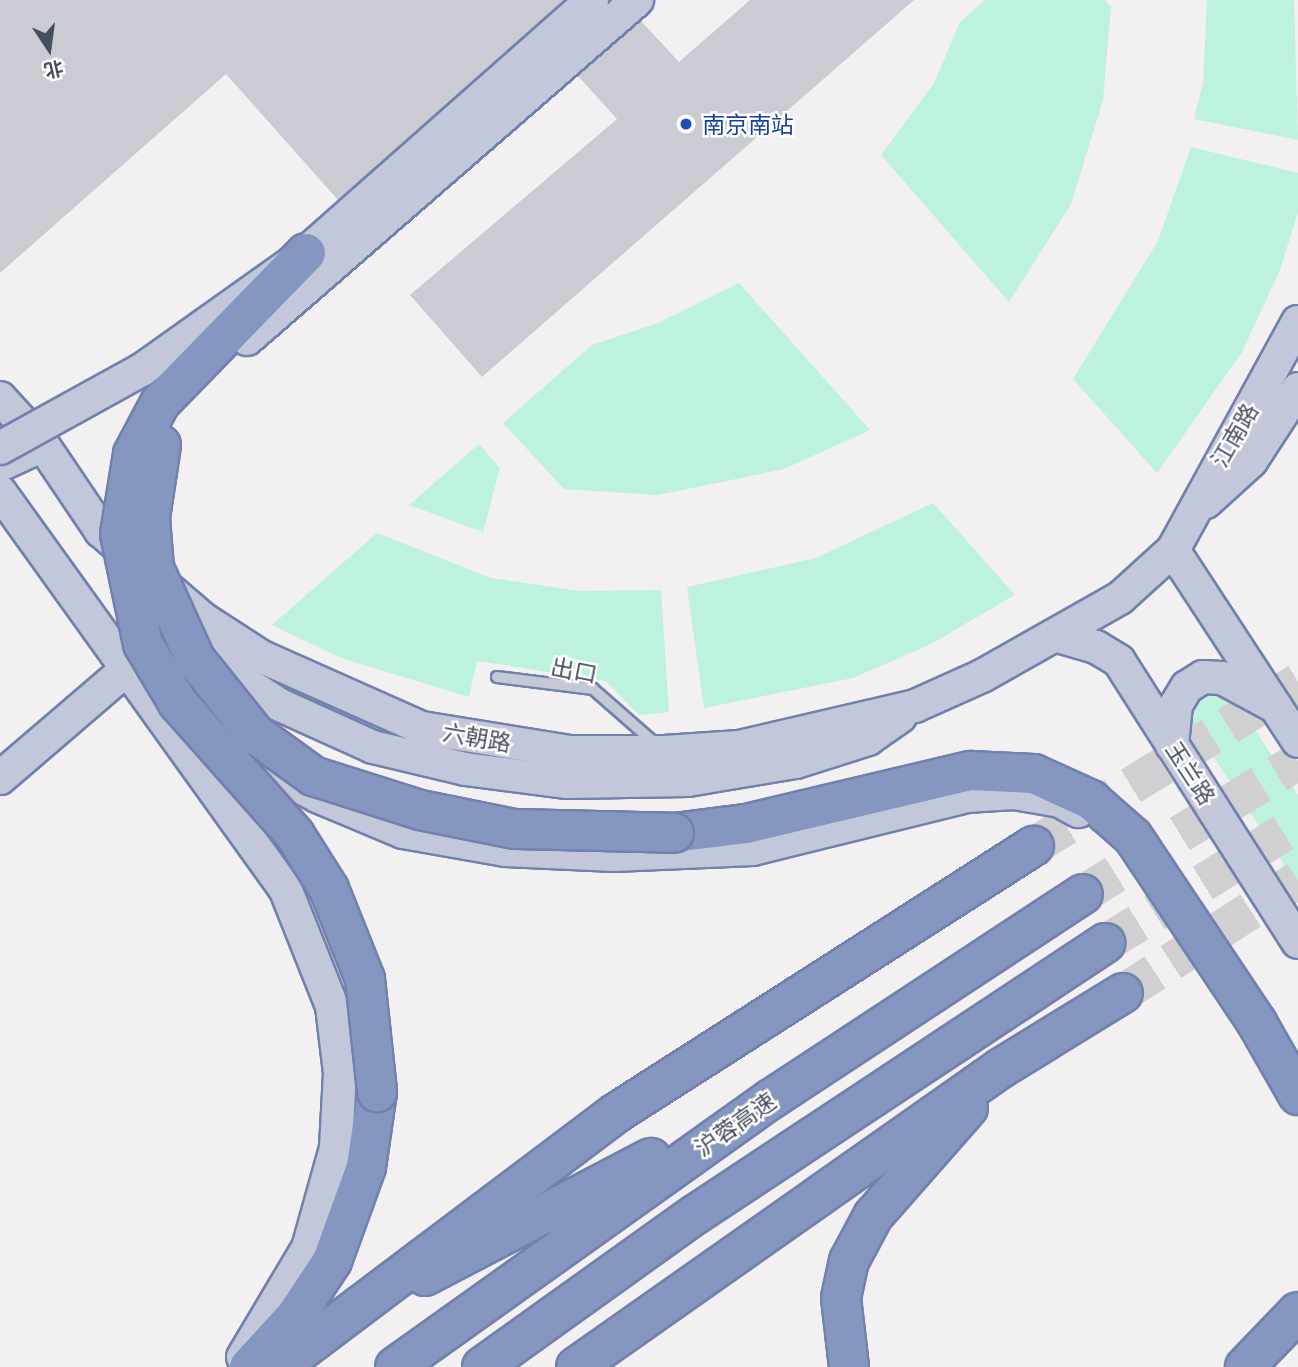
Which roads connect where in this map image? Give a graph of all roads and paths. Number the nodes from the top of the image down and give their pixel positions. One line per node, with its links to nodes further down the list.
1 (592, 0): 3 (street, bridge)
2 (637, 0): 5 (street, bridge)
3 (306, 253): 7 (highway, bridge); 10 (street, bridge)
4 (1298, 321): 13 (street, 江南路)
5 (247, 339): 7 (highway, bridge); 14 (highway, bridge)
6 (1298, 389): 13 (street)
7 (170, 391): 14 (highway, bridge); 39 (highway, bridge)
8 (0, 398): 9 (street, 六朝路)
9 (43, 445): 11 (street); 15 (street, 六朝路)
10 (0, 448)
11 (0, 465)
12 (0, 492): 19 (street)
13 (1192, 515): 16 (street, 江南路)
14 (150, 519): 17 (highway, bridge)
15 (101, 531): 25 (street, 六朝路); 29 (street)
16 (1173, 550): 18 (street, 江南路); 22 (street)
17 (168, 605): 21 (street, bridge); 29 (highway, bridge)
18 (1058, 636): 21 (street, 六朝路); 24 (street, 玉兰路)
19 (126, 670): 26 (street); 38 (street)
20 (497, 677): 25 (lane, 出口)
21 (915, 706): 25 (street, 六朝路)
22 (1278, 708): 23 (street); 24 (street)
23 (1298, 741)
24 (1172, 745): 30 (street, 玉兰路)
25 (664, 752)
26 (0, 778)
27 (1034, 846): 37 (highway)
28 (1083, 894): 35 (highway, 沪蓉高速)
29 (1186, 915): 34 (highway)
30 (1298, 942)
31 (1106, 943): 42 (highway)
32 (1123, 993): 33 (highway)
33 (1001, 1068): 43 (highway); 44 (highway)
34 (1298, 1095)
35 (771, 1099): 37 (highway); 41 (highway, 沪蓉高速)
36 (1298, 1312): 45 (highway)
37 (341, 1316): 40 (highway)
38 (234, 1367)
39 (249, 1367)
40 (278, 1367)
41 (395, 1367)
42 (482, 1367)
43 (576, 1367)
44 (849, 1367)
45 (1245, 1367)

